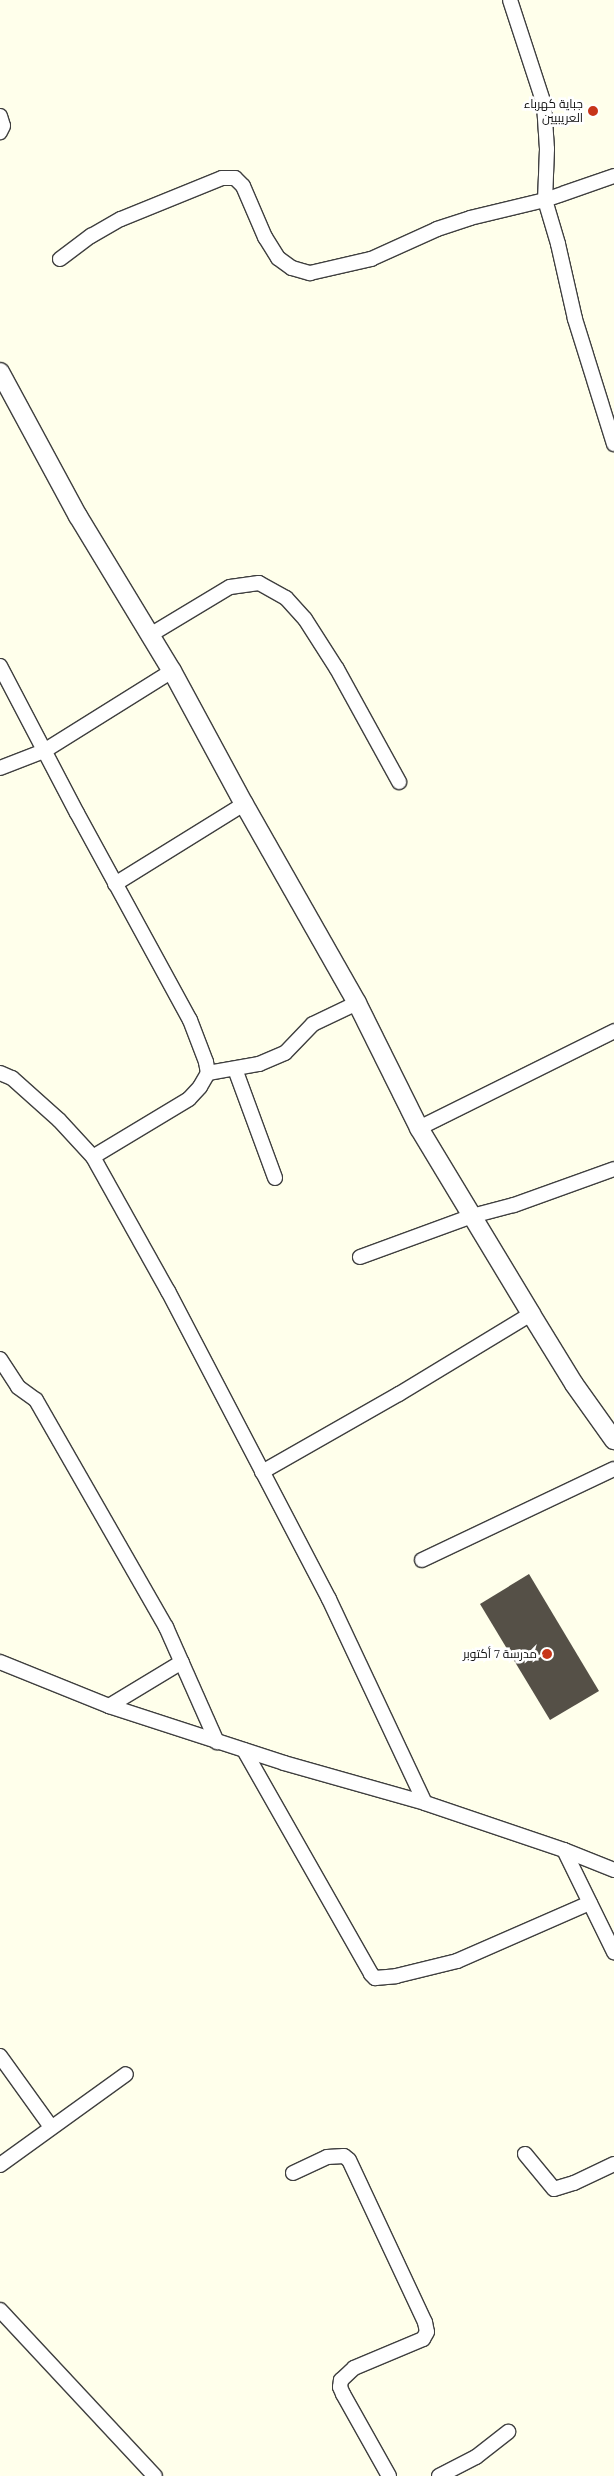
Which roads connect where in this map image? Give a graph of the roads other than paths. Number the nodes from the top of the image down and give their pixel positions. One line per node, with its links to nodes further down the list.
1 (510, 0): 5 (street)
2 (0, 116): 3 (street)
3 (0, 132)
4 (614, 176): 5 (street)
5 (545, 200): 6 (street); 8 (street)
6 (60, 259)
7 (0, 372): 9 (street)
8 (614, 444)
9 (150, 635): 11 (street); 14 (street)
10 (0, 666): 12 (street)
11 (172, 671): 12 (street); 15 (street)
12 (44, 751): 13 (street); 16 (street)
13 (0, 768)
14 (398, 782)
15 (244, 804): 16 (street); 17 (street)
16 (115, 884): 21 (street)
17 (357, 1003): 19 (street); 22 (street)
18 (614, 1031): 22 (street)
19 (235, 1069): 21 (street); 25 (street)
20 (0, 1073): 23 (street)
21 (208, 1073): 23 (street)
22 (419, 1128): 26 (street)
23 (92, 1157): 32 (street)
24 (614, 1169): 26 (street)
25 (274, 1178)
26 (472, 1216): 27 (street); 28 (street)
27 (360, 1257)
28 (531, 1314): 30 (street); 32 (street)
29 (0, 1359): 35 (street)
30 (614, 1440)
31 (614, 1469): 33 (street)
32 (262, 1472): 39 (street)
33 (422, 1560)
34 (0, 1662): 36 (street)
35 (182, 1662): 36 (street); 37 (street)
36 (109, 1706): 37 (street)
37 (216, 1742): 38 (street)
38 (244, 1750): 39 (street); 42 (street)
39 (425, 1803): 40 (street)
40 (564, 1850): 41 (street); 42 (street)
41 (614, 1870)
42 (590, 1903): 43 (street)
43 (614, 1952)
44 (0, 2056): 46 (street)
45 (126, 2074): 46 (street)
46 (51, 2127): 49 (street)
47 (525, 2154): 48 (street)
48 (614, 2164)
49 (0, 2165)
50 (293, 2173): 54 (street)
51 (0, 2310): 53 (street)
52 (508, 2432): 55 (street)
53 (155, 2476)
54 (389, 2476)
55 (439, 2476)

